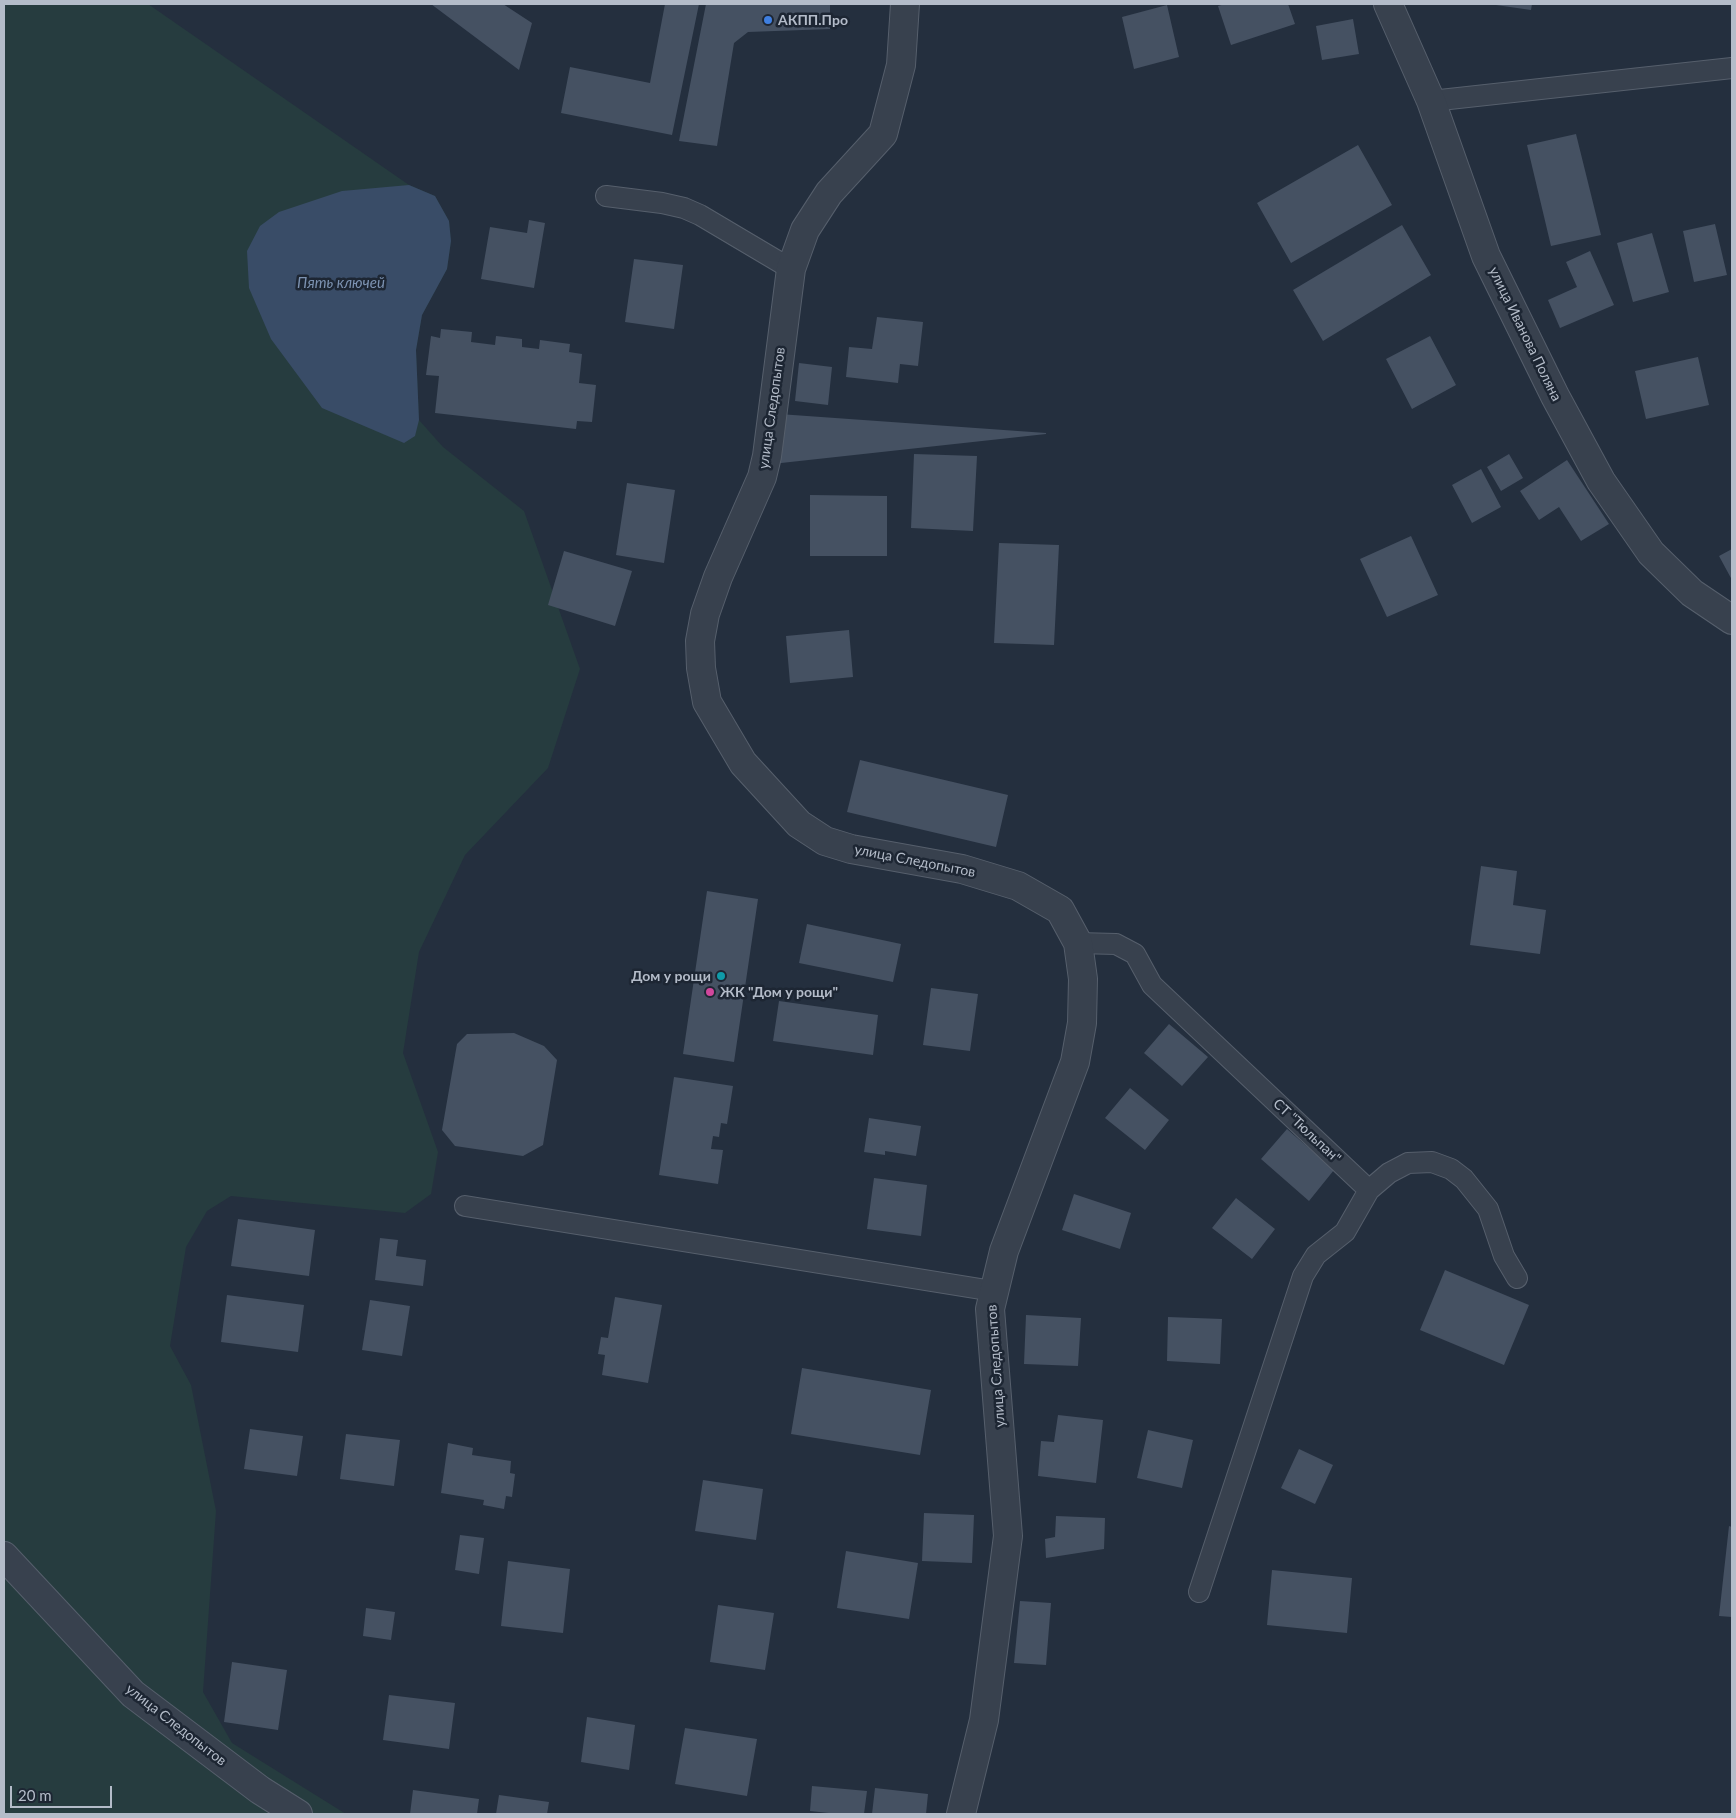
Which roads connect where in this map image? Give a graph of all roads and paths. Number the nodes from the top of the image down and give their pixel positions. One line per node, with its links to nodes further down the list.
1 (905, 4): 6 (street, улица Следопытов)
2 (1388, 4): 4 (street, улица Иванова Поляна)
3 (1732, 68): 4 (lane)
4 (1431, 101): 7 (street, улица Иванова Поляна)
5 (606, 196): 6 (lane)
6 (791, 269): 8 (street, улица Следопытов)
7 (1732, 620)
8 (1078, 943): 9 (lane, СТ "Тюльпан"); 12 (street, улица Следопытов)
9 (1369, 1190): 11 (lane); 14 (lane)
10 (465, 1206): 12 (lane)
11 (1517, 1278)
12 (993, 1291): 16 (street, улица Следопытов)
13 (4, 1556): 15 (street, улица Следопытов)
14 (1198, 1592)
15 (298, 1814)
16 (961, 1814)

